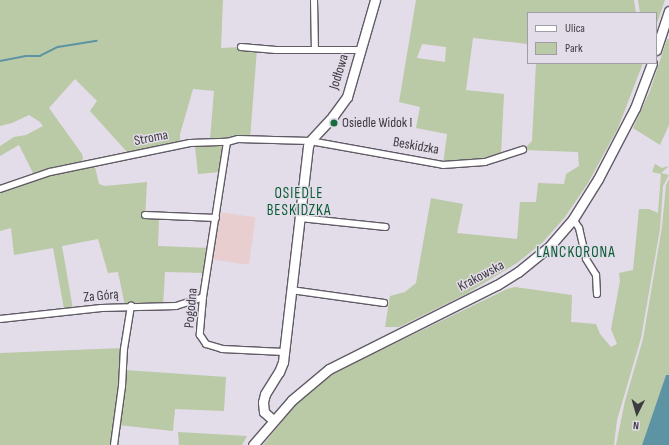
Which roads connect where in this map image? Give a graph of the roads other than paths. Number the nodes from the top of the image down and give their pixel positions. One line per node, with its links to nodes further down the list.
1 (314, 0): 6 (street)
2 (375, 0): 7 (main road, Jodłowa)
3 (669, 11): 5 (main road)
4 (241, 47): 6 (street)
5 (657, 47)
6 (315, 50): 7 (street)
7 (360, 50): 9 (main road, Jodłowa)
8 (652, 64): 16 (main road, Krakowska)
9 (310, 141): 10 (street, Stroma); 11 (street, Beskidzka); 15 (main road)
10 (227, 142): 12 (street, Stroma); 14 (street, Pogodna)
11 (523, 150)
12 (0, 189)
13 (145, 215): 14 (street)
14 (216, 218): 20 (street, Pogodna)
15 (300, 218): 17 (street); 18 (main road)
16 (573, 219): 19 (street); 25 (main road, Krakowska)
17 (386, 227)
18 (291, 290): 21 (street); 24 (main road)
19 (597, 294)
20 (203, 297): 22 (street, Za Górą); 24 (street, Pogodna)
21 (384, 303)
22 (131, 306): 23 (street, Za Górą); 26 (street)
23 (0, 319)
24 (284, 352): 25 (main road)
25 (273, 420): 27 (main road, Krakowska)
26 (114, 445)
27 (253, 445)

